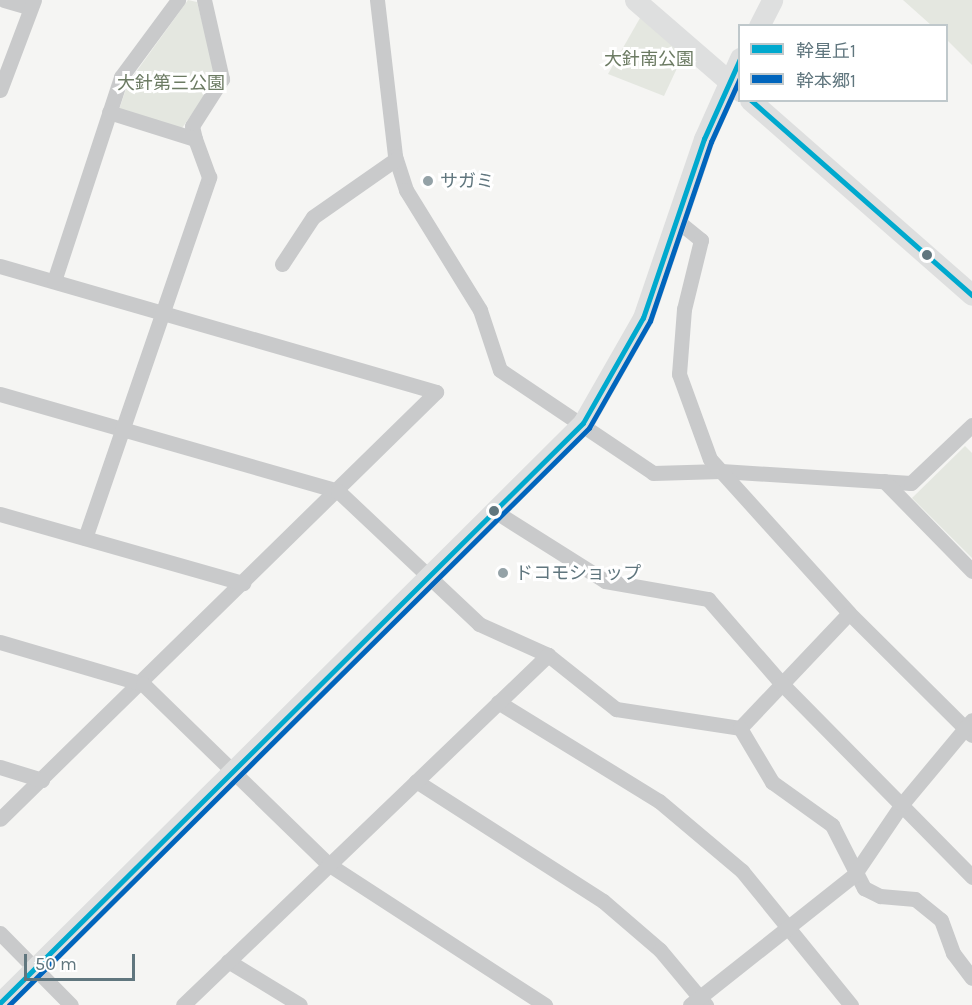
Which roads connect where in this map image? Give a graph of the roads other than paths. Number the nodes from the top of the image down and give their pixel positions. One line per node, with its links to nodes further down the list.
1 (4, 0): 7 (street)
2 (178, 0): 13 (street)
3 (204, 0): 14 (street)
4 (376, 0): 15 (street)
5 (635, 0): 10 (main road)
6 (772, 0): 8 (main road)
7 (32, 3): 11 (street)
8 (760, 24)
9 (738, 66): 10 (main road)
10 (733, 86): 16 (main road)
11 (0, 90)
12 (752, 102): 20 (main road)
13 (110, 112): 14 (street); 19 (street)
14 (195, 139): 21 (street)
15 (396, 159): 17 (street); 23 (street)
16 (680, 223): 23 (main road); 26 (street)
17 (282, 264)
18 (0, 266): 19 (street)
19 (54, 281): 21 (street)
20 (972, 295)
21 (161, 312): 24 (street); 28 (street)
22 (0, 394): 24 (street)
23 (583, 423): 26 (street); 29 (main road)
24 (120, 429): 28 (street); 31 (street)
25 (969, 434): 27 (street)
26 (721, 471): 27 (street); 35 (street)
27 (884, 481): 32 (street)
28 (338, 491): 33 (street); 34 (street)
29 (496, 512): 33 (main road); 39 (street)
30 (0, 514): 31 (street)
31 (85, 538): 34 (street)
32 (972, 571)
33 (430, 575): 37 (street); 44 (main road)
34 (243, 583): 38 (street)
35 (849, 614): 39 (street); 42 (street)
36 (0, 642): 38 (street)
37 (548, 656): 40 (street); 41 (street)
38 (143, 684): 44 (street); 45 (street)
39 (782, 684): 41 (street); 47 (street)
40 (498, 702): 46 (street); 52 (street)
41 (740, 728): 50 (street)
42 (970, 728): 47 (street)
43 (0, 767): 45 (street)
44 (235, 773): 49 (street); 55 (main road)
45 (42, 780): 48 (street)
46 (416, 781): 49 (street); 57 (street)
47 (902, 804): 50 (street); 51 (street)
48 (0, 819)
49 (328, 864): 54 (street); 62 (street)
50 (854, 875): 52 (street); 56 (street)
51 (972, 877)
52 (787, 927): 57 (street); 63 (street)
53 (0, 933): 55 (street)
54 (228, 961): 60 (street); 61 (street)
55 (33, 969): 58 (main road); 59 (street)
56 (972, 978)
57 (698, 1002)
58 (0, 1003)
59 (71, 1005)
60 (183, 1005)
61 (300, 1005)
62 (545, 1005)
63 (851, 1005)

